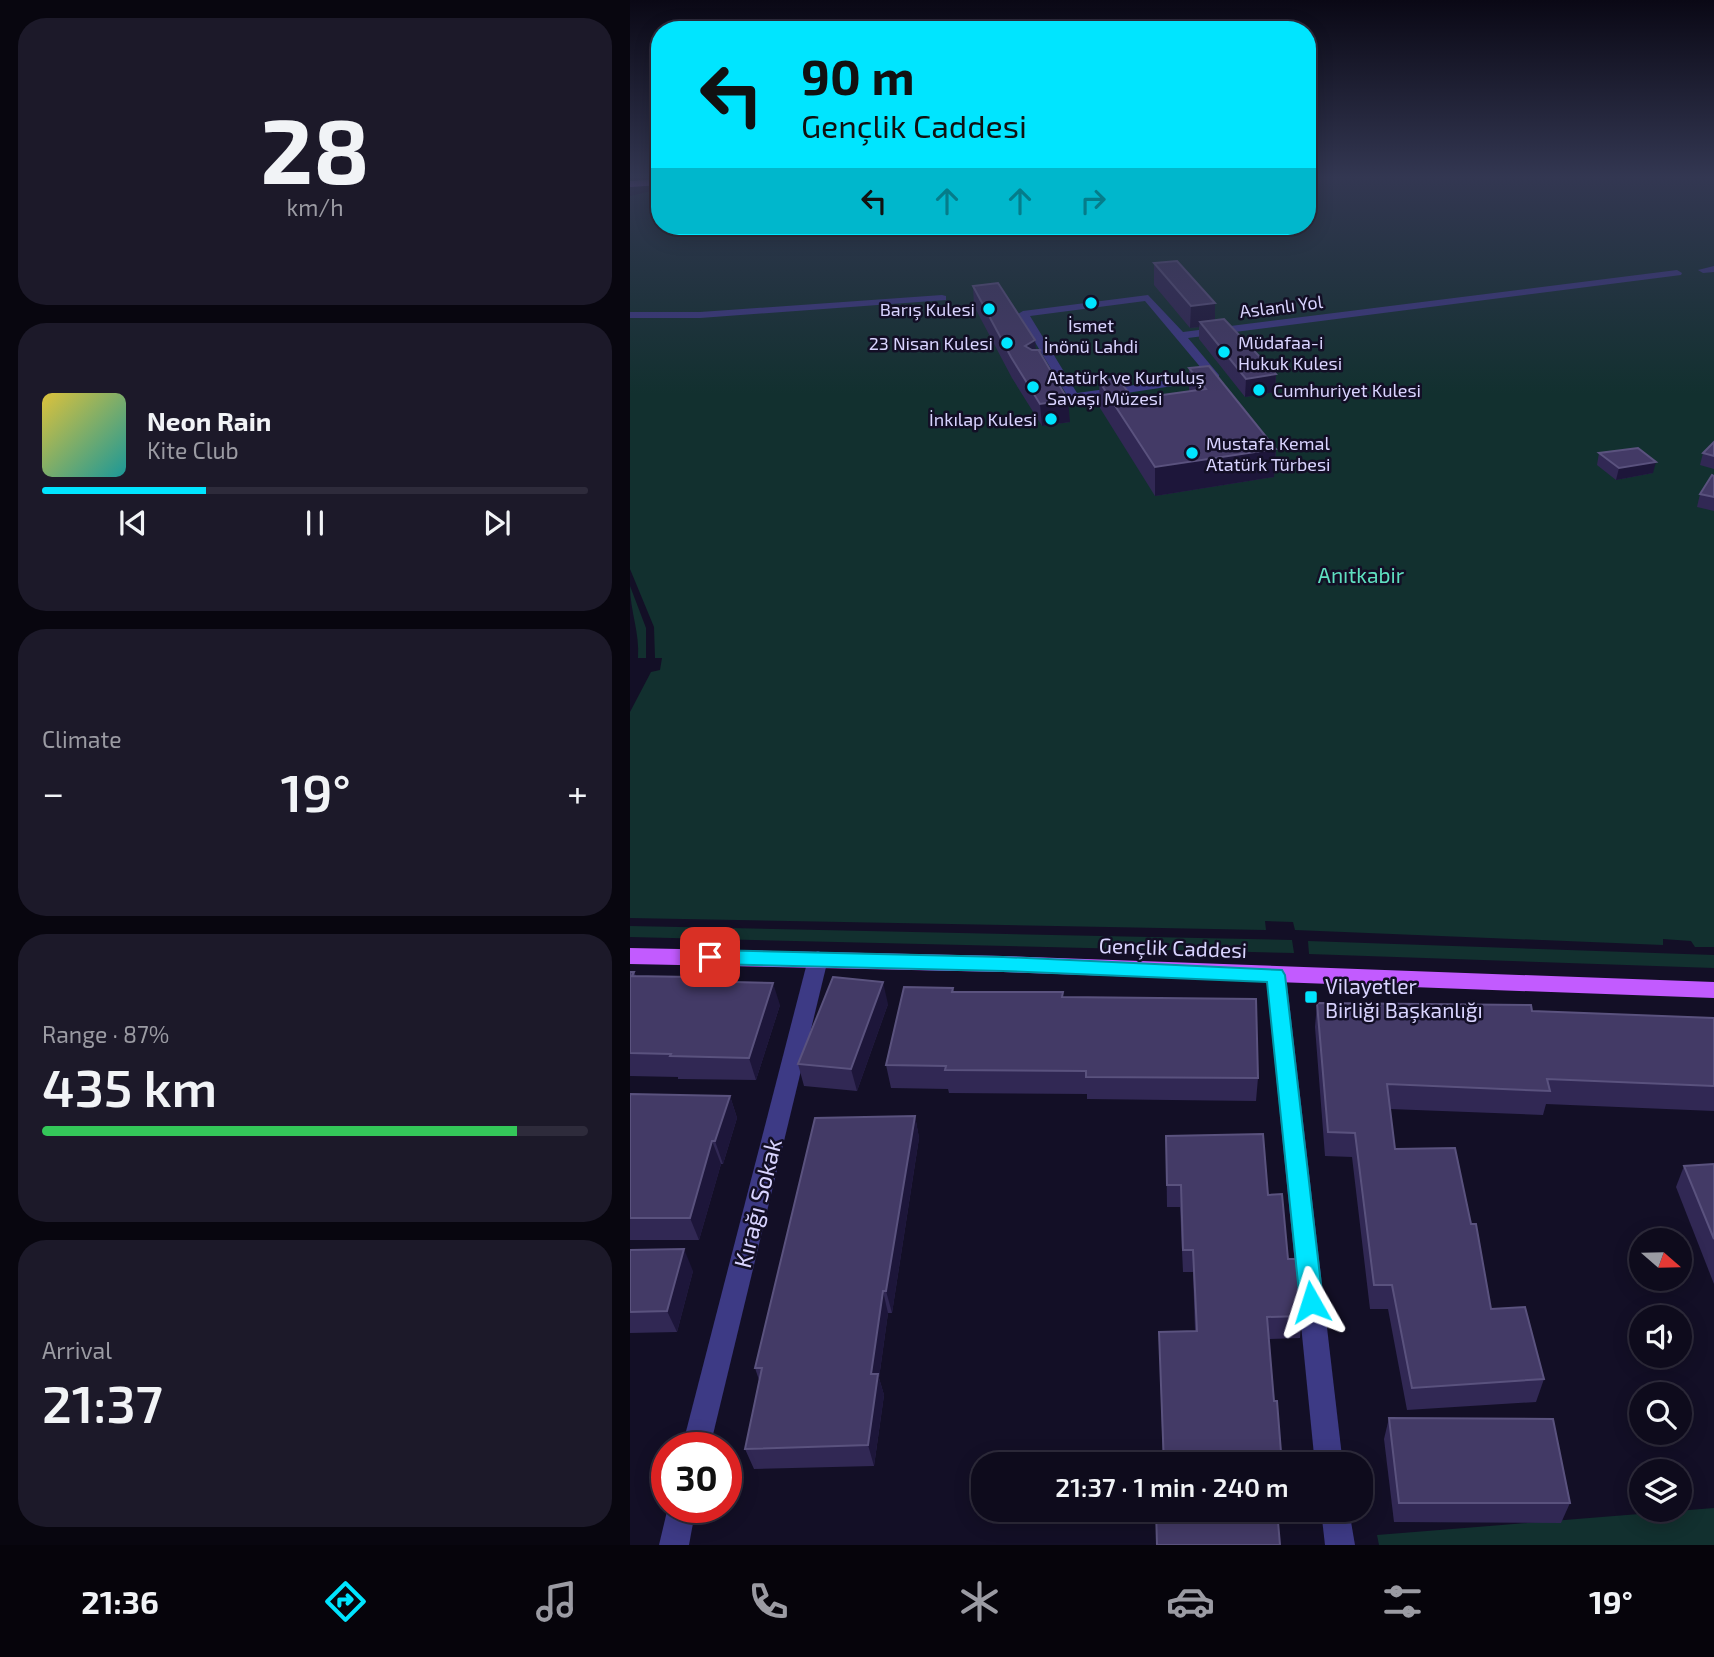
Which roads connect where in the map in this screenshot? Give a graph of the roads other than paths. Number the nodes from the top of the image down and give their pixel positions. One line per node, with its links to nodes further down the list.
1 (1677, 273): 4 (street, Aslanlı Yol)
2 (942, 298): 3 (street)
3 (630, 317)
4 (1180, 336): 5 (street); 7 (street)
5 (1045, 349): 6 (street); 7 (street)
6 (1027, 352)
7 (1054, 364): 8 (street)
8 (1035, 366)
9 (630, 956): 10 (main road, Gençlik Caddesi)
10 (818, 959): 11 (main road, Gençlik Caddesi); 13 (street, Kırağı Sokak)
11 (1276, 975): 12 (main road, Gençlik Caddesi); 14 (street)
12 (1714, 990)
13 (700, 1432)
14 (1328, 1452)
15 (1337, 1522): 18 (street)
16 (679, 1523): 17 (street)
17 (674, 1545)
18 (1340, 1545)

